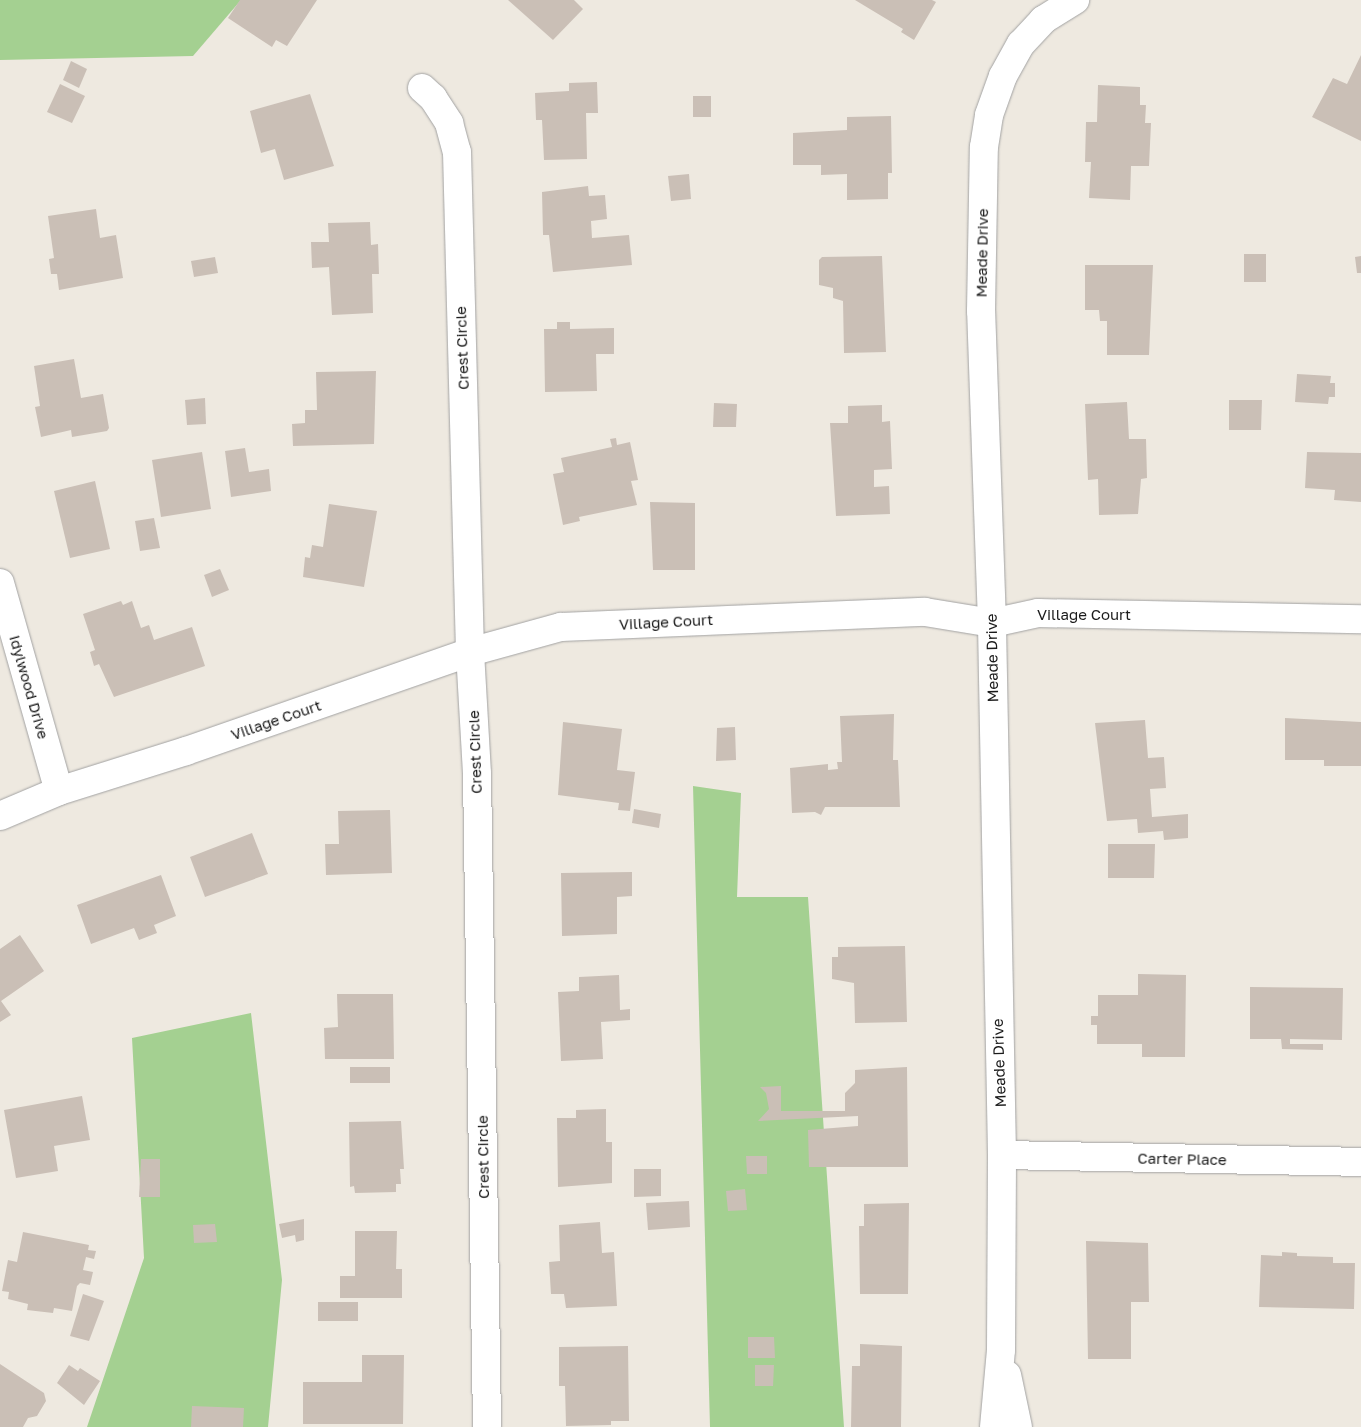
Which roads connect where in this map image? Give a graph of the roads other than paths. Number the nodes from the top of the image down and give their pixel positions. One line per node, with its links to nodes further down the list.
1 (1075, 0): 5 (street, Meade Drive)
2 (422, 88): 6 (street, Crest Circle)
3 (0, 583): 7 (street, Idylwood Drive)
4 (1361, 619): 5 (street, Village Court)
5 (992, 623): 6 (street, Village Court); 9 (street, Meade Drive)
6 (470, 652): 7 (street, Village Court); 12 (street, Crest Circle)
7 (59, 791): 8 (street, Village Court)
8 (0, 816)
9 (1002, 1155): 10 (street, Carter Place); 11 (street, Meade Drive)
10 (1361, 1162)
11 (1002, 1350): 13 (street, Meade Drive); 14 (street, Meade Drive)
12 (487, 1427)
13 (994, 1427)
14 (1018, 1427)

